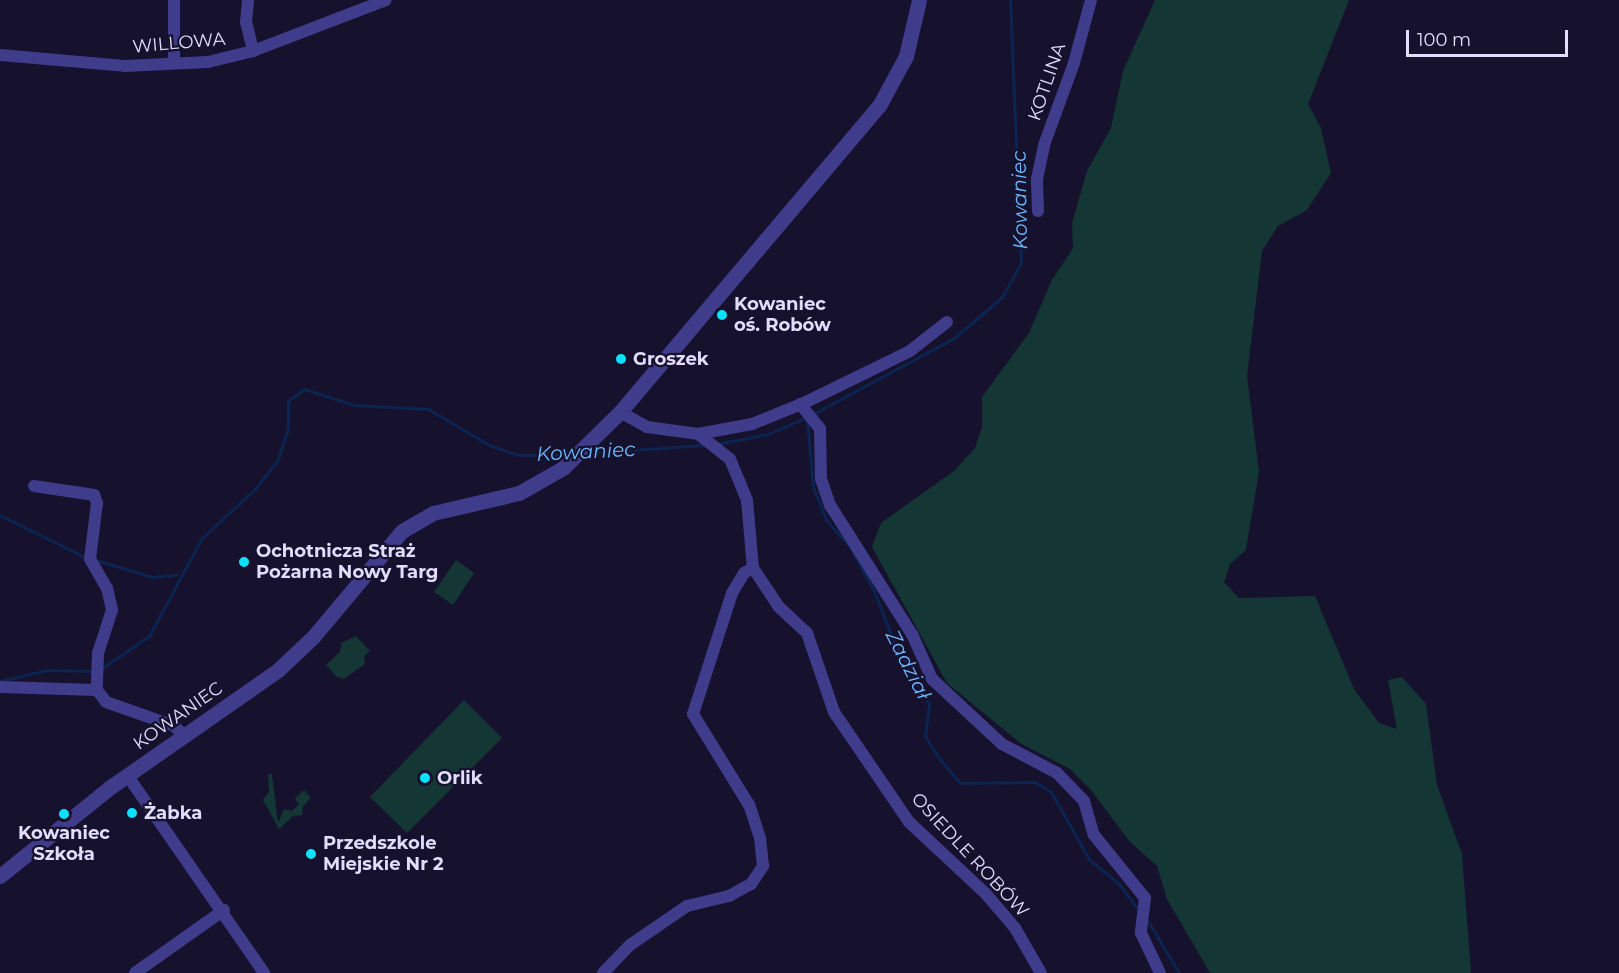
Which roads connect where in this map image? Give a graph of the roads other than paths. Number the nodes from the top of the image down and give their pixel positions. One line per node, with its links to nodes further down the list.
1 (174, 0): 8 (street)
2 (249, 0): 6 (street)
3 (386, 0): 6 (street, WILLOWA)
4 (919, 0): 12 (street, KOWANIEC)
5 (1090, 0): 9 (street, KOTLINA)
6 (253, 51): 8 (street, WILLOWA)
7 (0, 55): 8 (street, WILLOWA)
8 (174, 63)
9 (1038, 211)
10 (947, 322): 11 (street)
11 (800, 404): 13 (street); 26 (street)
12 (620, 412): 13 (street, OSIEDLE ROBÓW); 18 (street, KOWANIEC)
13 (702, 436): 15 (street, OSIEDLE ROBÓW)
14 (34, 486): 16 (street)
15 (753, 568): 24 (street); 25 (street, OSIEDLE ROBÓW)
16 (96, 685): 17 (street); 18 (street)
17 (0, 687)
18 (184, 735): 19 (street, KOWANIEC)
19 (128, 775): 20 (street, KOWANIEC); 21 (street)
20 (0, 876)
21 (224, 910): 22 (street); 23 (street)
22 (135, 973)
23 (264, 973)
24 (603, 973)
25 (1041, 973)
26 (1160, 973)

